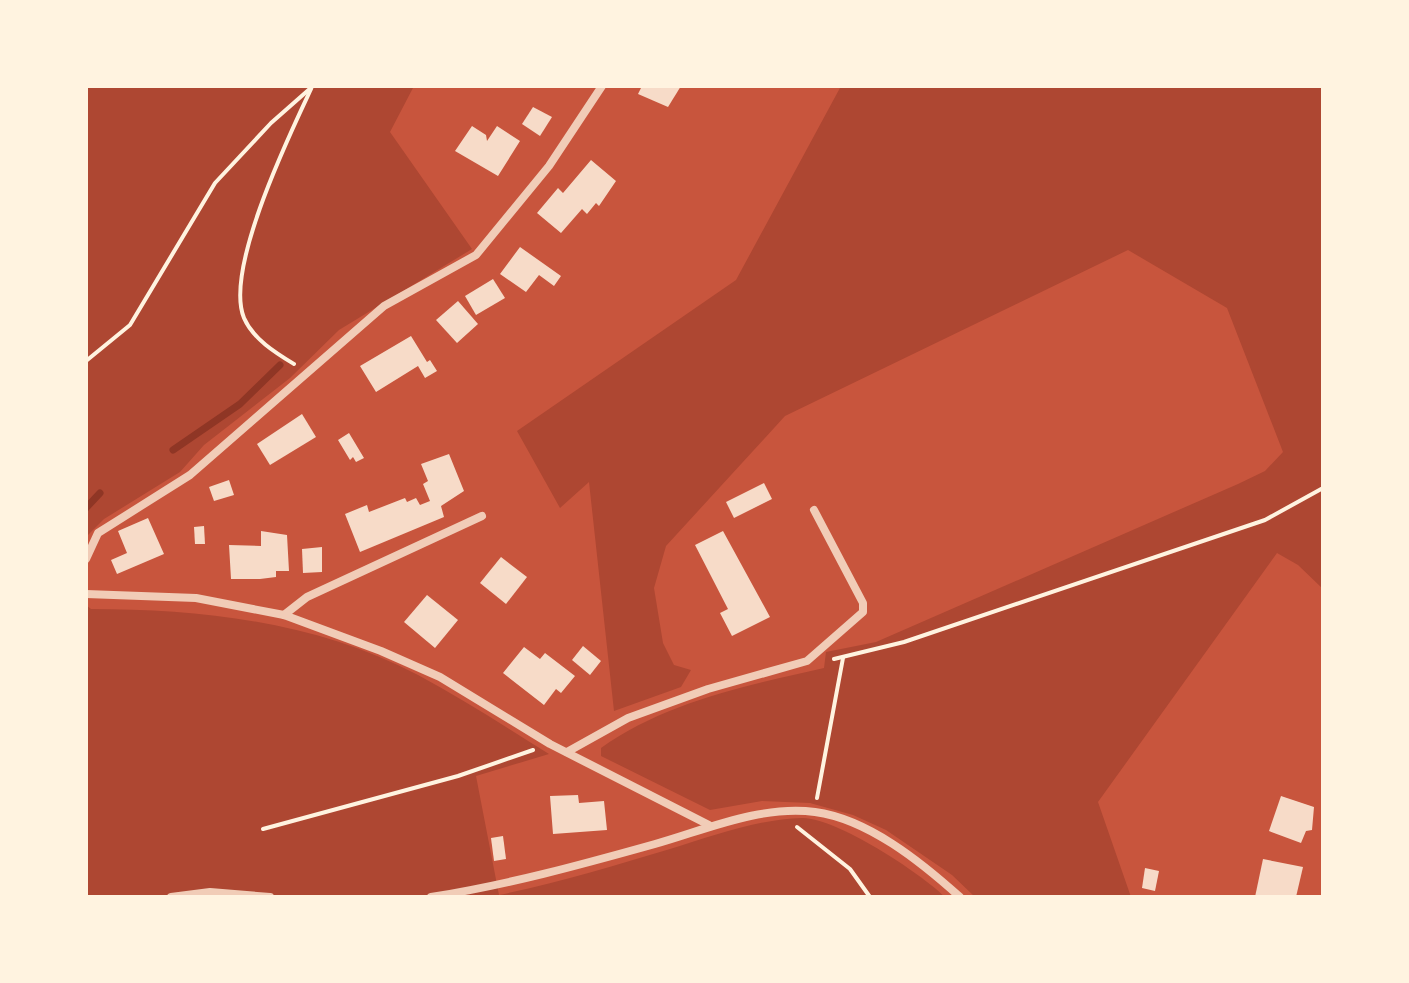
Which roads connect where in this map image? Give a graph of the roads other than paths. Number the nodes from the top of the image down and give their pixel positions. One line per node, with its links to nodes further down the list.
1 (602, 86): 4 (street)
2 (814, 510): 7 (street)
3 (482, 516): 6 (street)
4 (86, 559)
5 (86, 594): 6 (street)
6 (284, 615): 7 (street)
7 (567, 752): 8 (street)
8 (709, 825): 11 (street); 12 (street)
9 (171, 897): 10 (street)
10 (270, 897)
11 (431, 897)
12 (960, 897)

